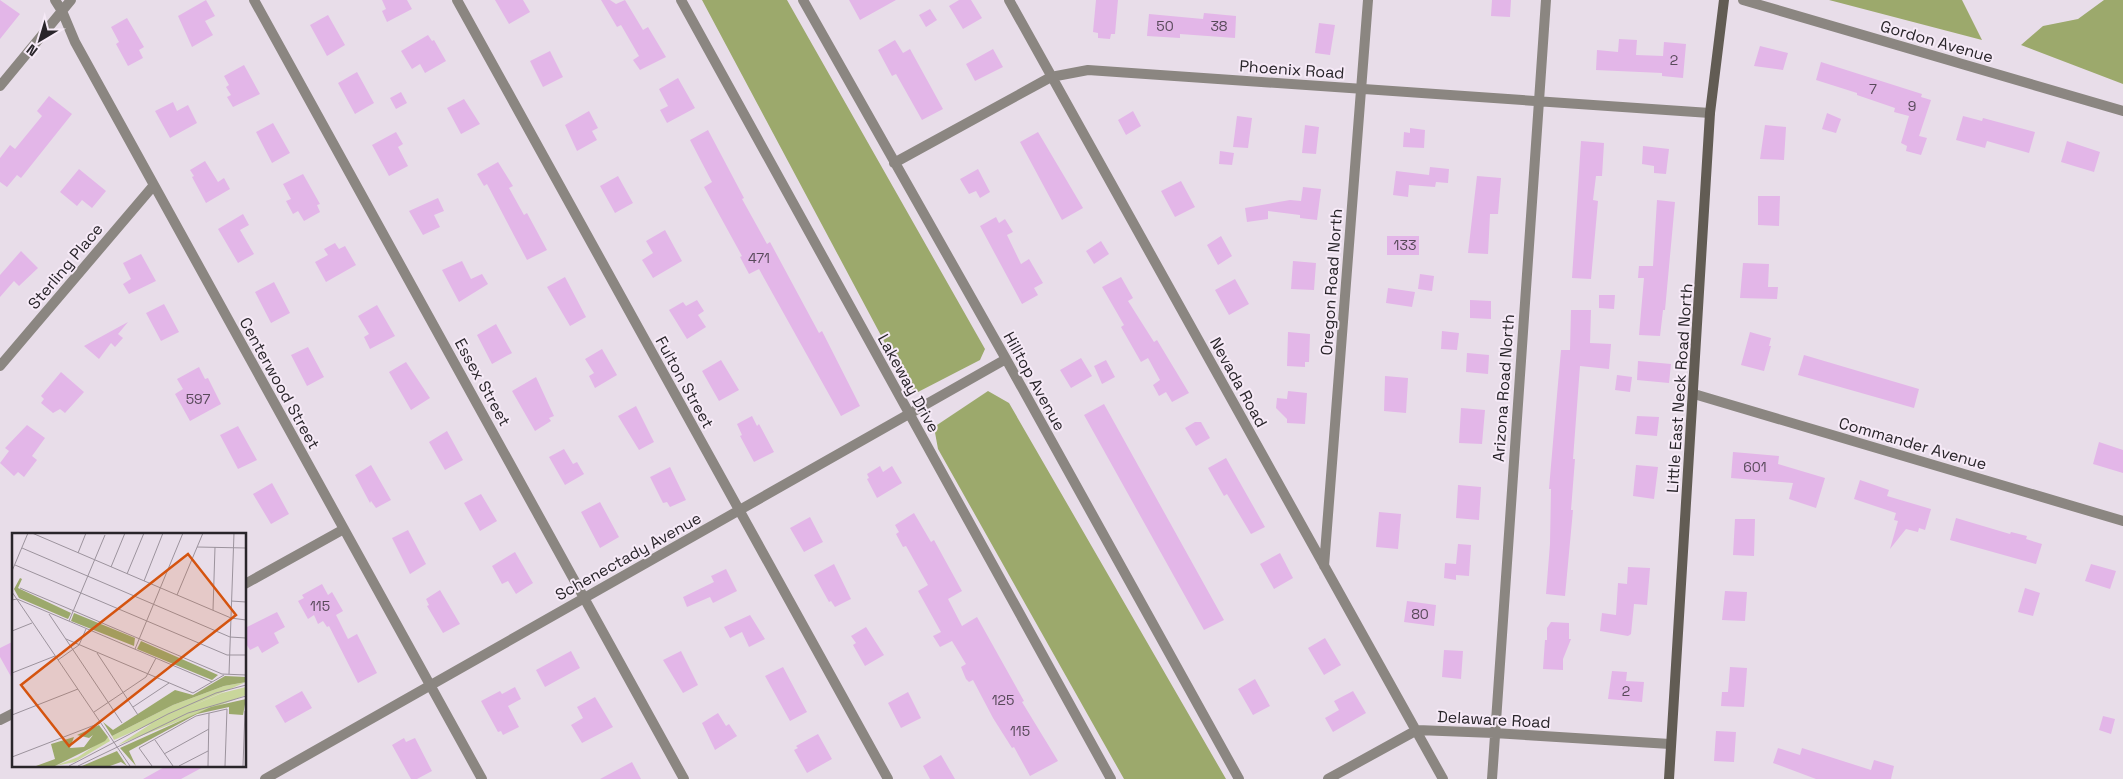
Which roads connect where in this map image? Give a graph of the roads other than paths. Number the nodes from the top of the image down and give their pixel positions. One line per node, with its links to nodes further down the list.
1 (55, 0): 12 (street, Centerwood Street)
2 (71, 0): 12 (street)
3 (254, 0): 30 (street, Essex Street)
4 (457, 0): 25 (street, Fulton Street)
5 (681, 0): 24 (street, Lakeway Drive)
6 (803, 0): 19 (street, Hilltop Avenue)
7 (1009, 0): 13 (street, Nevada Road)
8 (1368, 0): 15 (street, Oregon Road North)
9 (1546, 0): 16 (street, Arizona Road North)
10 (1724, 0): 18 (main road, Little East Neck Road North)
11 (1744, 0): 17 (street, Gordon Avenue)
12 (62, 11): 14 (street); 20 (street, Centerwood Street)
13 (1051, 77): 15 (street, Phoenix Road); 19 (street, Phoenix Road); 28 (street, Nevada Road)
14 (0, 86)
15 (1361, 88): 16 (street, Phoenix Road); 28 (street, Oregon Road North)
16 (1538, 102): 18 (street, Phoenix Road); 35 (street, Arizona Road North)
17 (2123, 111)
18 (1710, 113): 23 (main road, Little East Neck Road North)
19 (894, 163): 21 (street, Hilltop Avenue)
20 (154, 185): 22 (street, Sterling Place); 27 (street, Centerwood Street)
21 (1006, 359): 24 (street, Schenectady Avenue); 42 (street, Hilltop Avenue)
22 (0, 366)
23 (1694, 394): 26 (street, Commander Avenue); 36 (main road, Little East Neck Road North)
24 (909, 415): 25 (street, Schenectady Avenue); 41 (street, Lakeway Drive)
25 (739, 511): 30 (street, Schenectady Avenue); 40 (street, Fulton Street)
26 (2123, 521)
27 (344, 529): 29 (street); 31 (street, Centerwood Street)
28 (1324, 567): 34 (street, Nevada Road)
29 (246, 583)
30 (585, 597): 31 (street, Schenectady Avenue); 39 (street, Essex Street)
31 (432, 686): 37 (street, Schenectady Avenue); 38 (street, Centerwood Street)
32 (12, 714): 33 (street)
33 (0, 720)
34 (1416, 730): 35 (street, Delaware Road); 43 (street, Delaware Road); 44 (street, Nevada Road)
35 (1494, 732): 36 (street, Delaware Road); 45 (street, Arizona Road North)
36 (1670, 744): 46 (main road, Little East Neck Road North)
37 (265, 779)
38 (482, 779)
39 (684, 779)
40 (888, 779)
41 (1111, 779)
42 (1239, 779)
43 (1328, 779)
44 (1443, 779)
45 (1492, 779)
46 (1669, 779)

